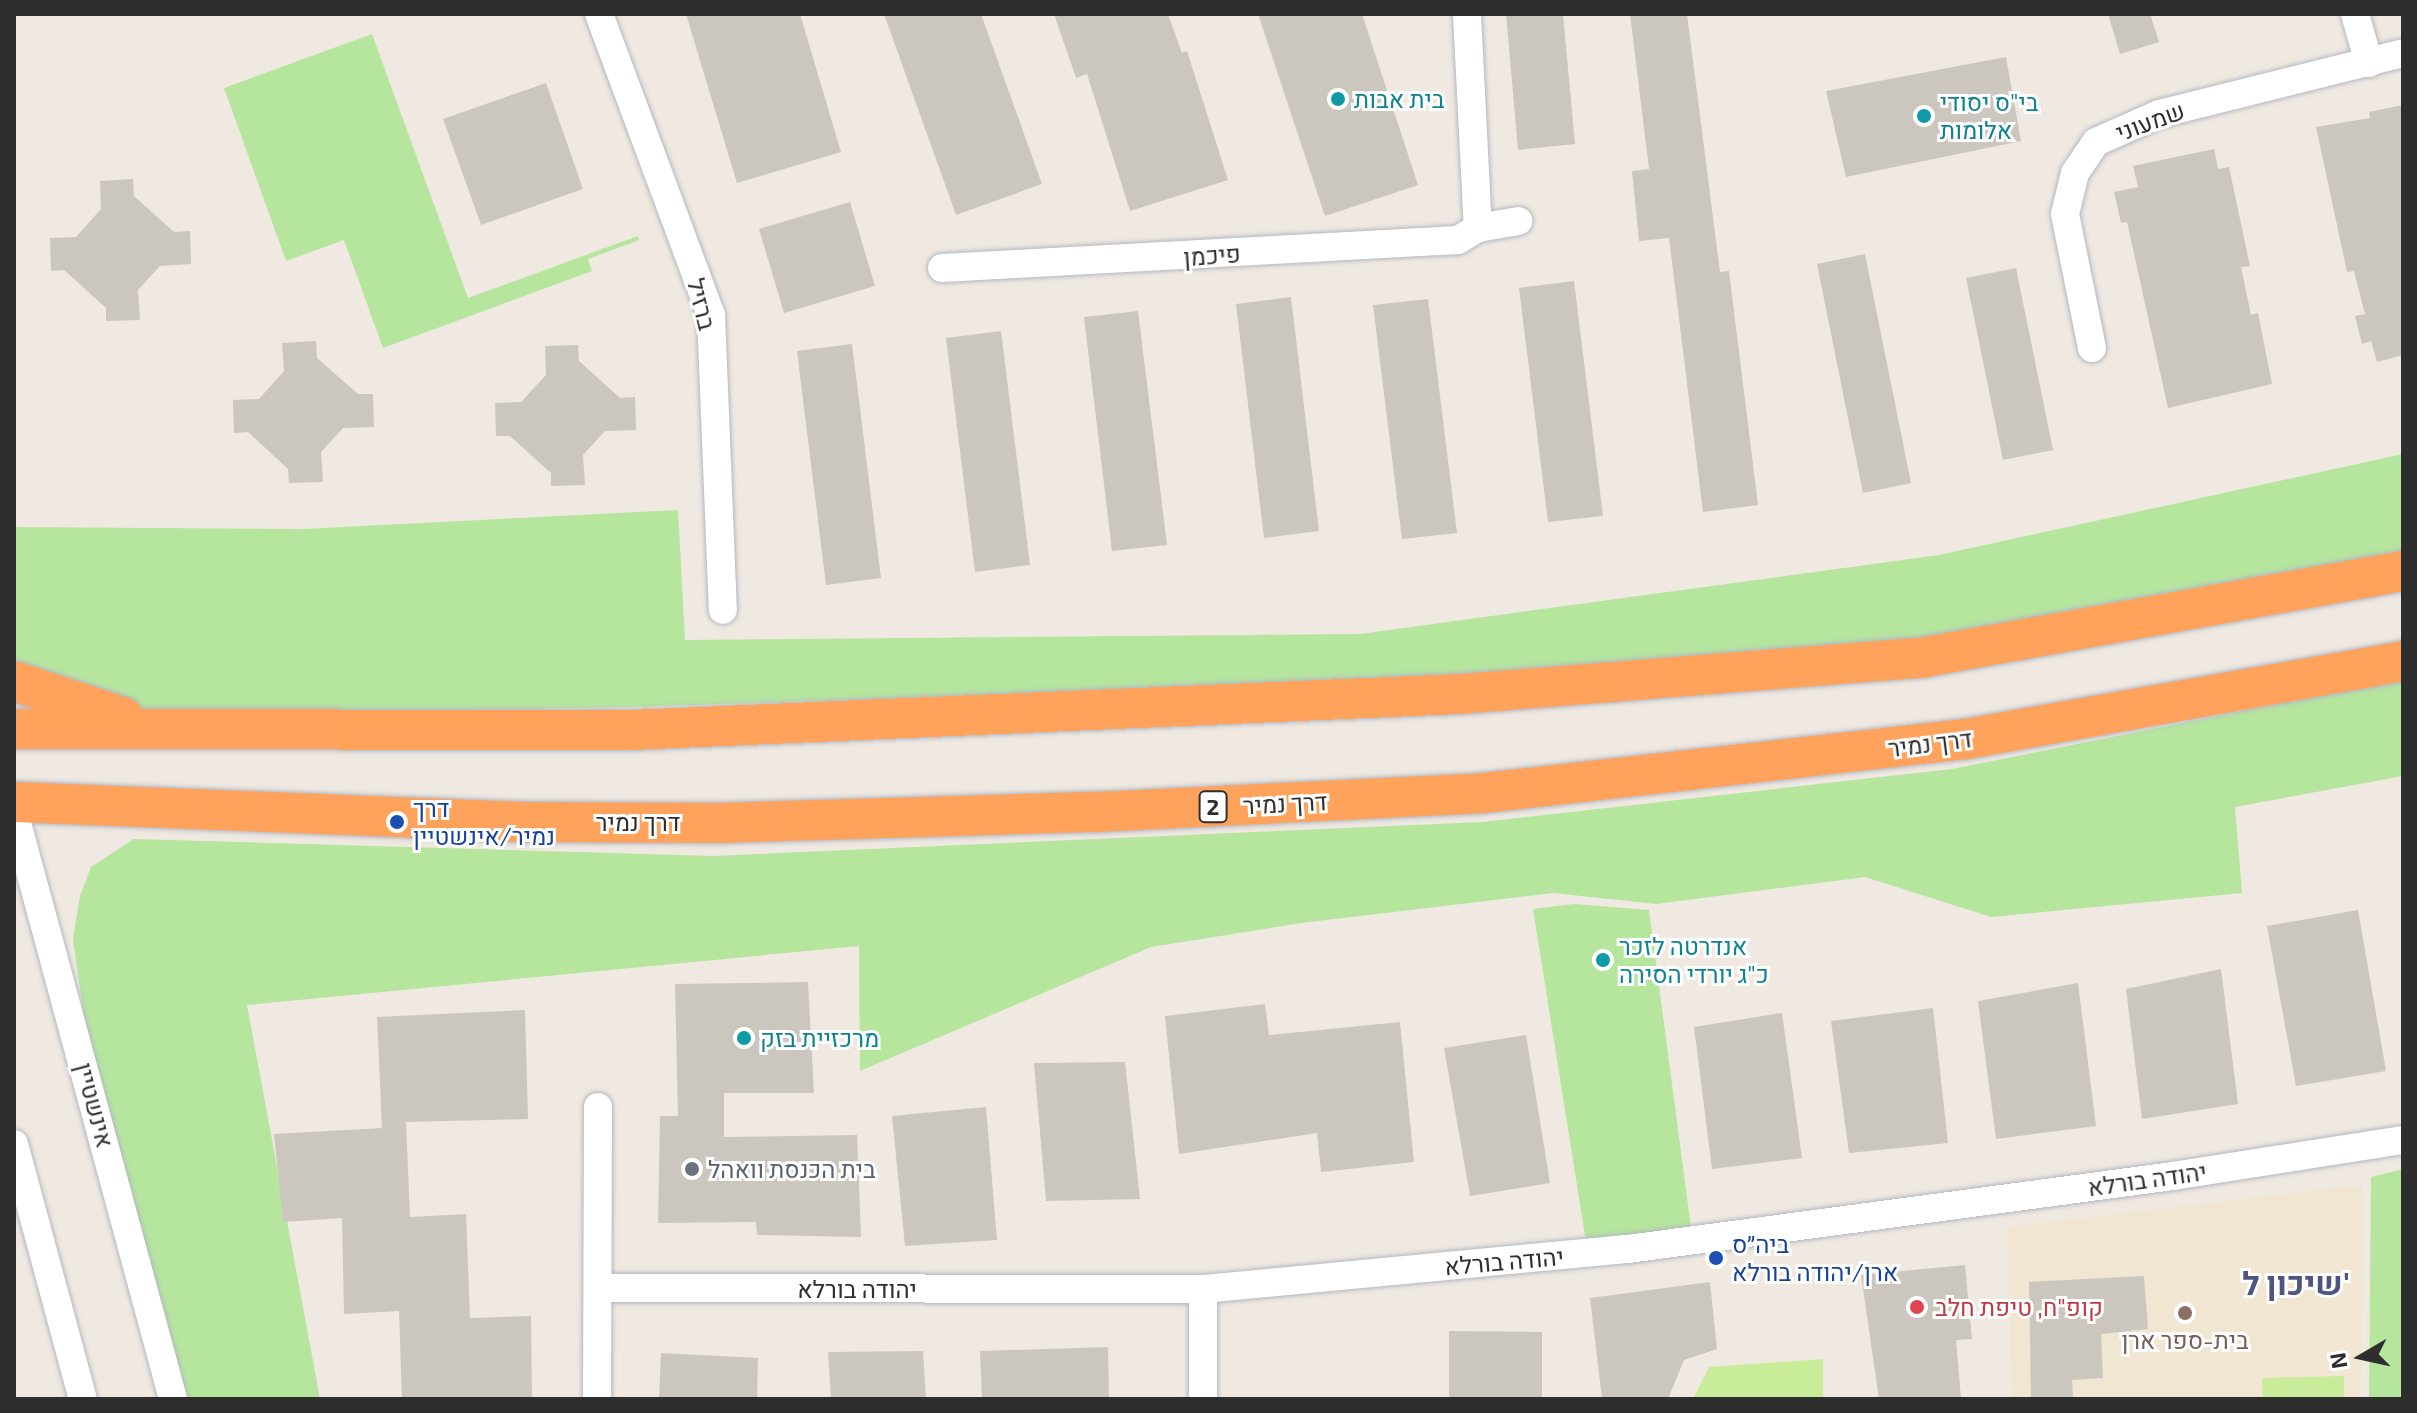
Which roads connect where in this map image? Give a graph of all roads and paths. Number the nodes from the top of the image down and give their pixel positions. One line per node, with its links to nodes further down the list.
1 (599, 14): 11 (street, ברזיל)
2 (1467, 14): 7 (street)
3 (2355, 14): 5 (street)
4 (2403, 53): 5 (street, שמעוני)
5 (2369, 63): 9 (street, שמעוני)
6 (1518, 221): 7 (street, פיכמן)
7 (1478, 228): 8 (street, פיכמן)
8 (942, 268)
9 (2092, 348)
10 (2403, 571): 15 (highway)
11 (723, 610)
12 (2403, 661): 16 (highway, דרך נמיר / 2)
13 (14, 681): 15 (highway)
14 (14, 729): 15 (highway)
15 (168, 731)
16 (14, 802)
17 (14, 812): 24 (street, אינשטיין)
18 (598, 1107): 21 (street)
19 (2403, 1140): 22 (street, יהודה בורלא)
20 (14, 1144): 23 (street)
21 (598, 1288): 22 (street, יהודה בורלא); 25 (street)
22 (1203, 1289): 26 (street)
23 (83, 1399)
24 (173, 1399)
25 (597, 1399)
26 (1203, 1399)

